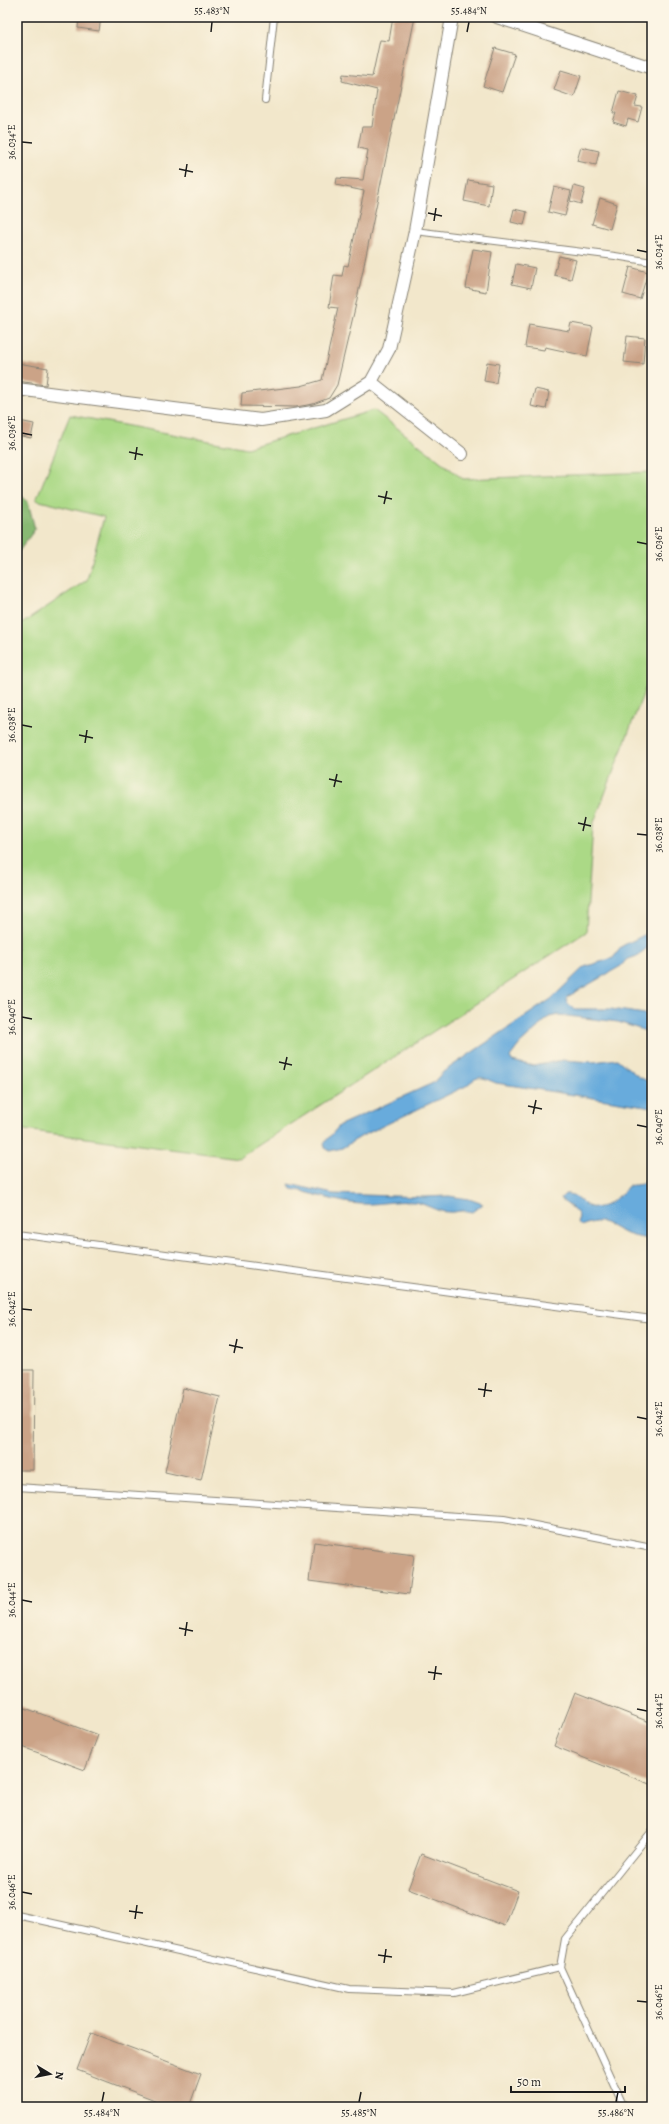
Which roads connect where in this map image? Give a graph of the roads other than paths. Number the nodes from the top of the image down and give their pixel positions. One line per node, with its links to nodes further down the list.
1 (274, 17): 5 (lane)
2 (452, 17): 6 (street)
3 (497, 17): 4 (street)
4 (652, 68)
5 (265, 100)
6 (415, 230): 7 (lane); 8 (street)
7 (652, 262)
8 (371, 382): 9 (street); 10 (street)
9 (17, 389)
10 (462, 454)
11 (17, 1234): 12 (lane)
12 (652, 1319)
13 (17, 1487): 14 (lane)
14 (652, 1548)
15 (652, 1831): 17 (lane)
16 (17, 1915): 17 (lane)
17 (560, 1967): 18 (lane)
18 (624, 2107)

